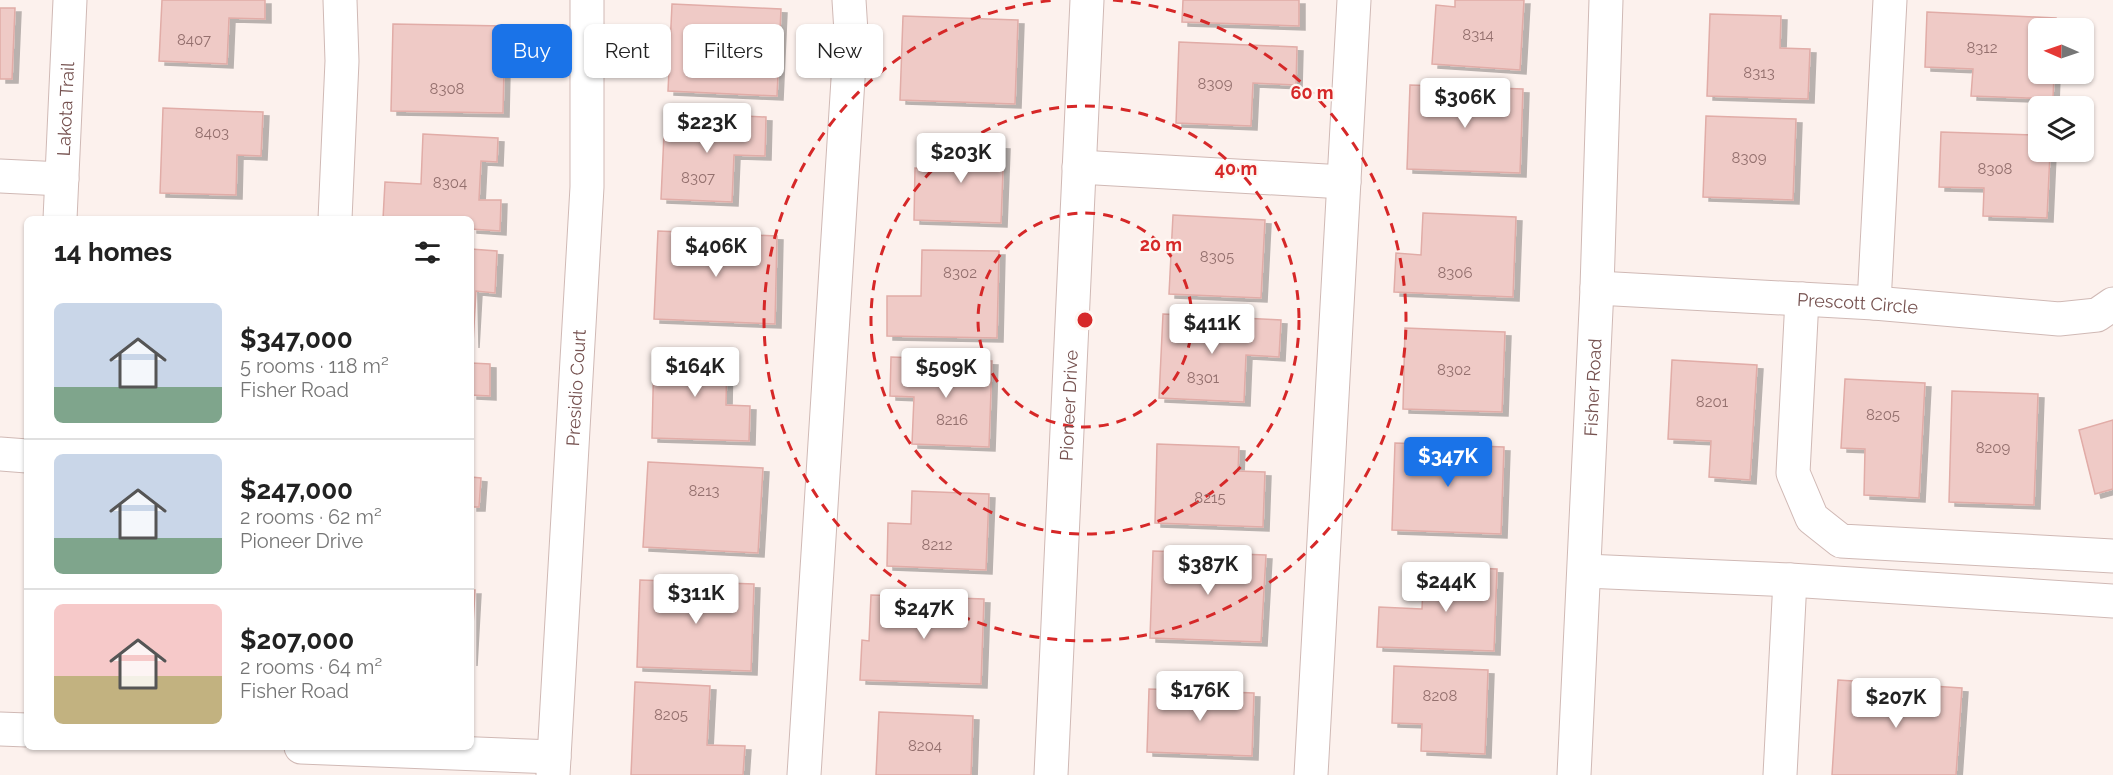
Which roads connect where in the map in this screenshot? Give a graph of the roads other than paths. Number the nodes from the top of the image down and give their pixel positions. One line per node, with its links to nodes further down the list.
1 (70, 0): 11 (street, Lakota Trail)
2 (340, 0): 14 (street)
3 (587, 0): 28 (street, Presidio Court)
4 (849, 0): 29 (street)
5 (1087, 0): 9 (street, Pioneer Drive)
6 (1354, 0): 12 (street)
7 (1606, 0): 15 (street, Fisher Road)
8 (1890, 0): 17 (street)
9 (1079, 167): 12 (street); 30 (street, Pioneer Drive)
10 (0, 176): 11 (street)
11 (62, 179): 13 (street, Lakota Trail)
12 (1344, 182): 31 (street)
13 (60, 216)
14 (335, 216)
15 (1597, 288): 16 (street, Prescott Circle); 22 (street, Fisher Road)
16 (1802, 299): 17 (street, Prescott Circle); 21 (street)
17 (1874, 303): 18 (street, Prescott Circle)
18 (2113, 304)
19 (0, 454): 20 (street)
20 (24, 456)
21 (2113, 556)
22 (1585, 571): 23 (street); 32 (street, Fisher Road)
23 (1790, 580): 24 (street); 33 (street)
24 (2113, 602)
25 (0, 729): 26 (street)
26 (24, 730)
27 (343, 750): 28 (street)
28 (554, 766)
29 (804, 775)
30 (1051, 775)
31 (1311, 775)
32 (1574, 775)
33 (1780, 775)

